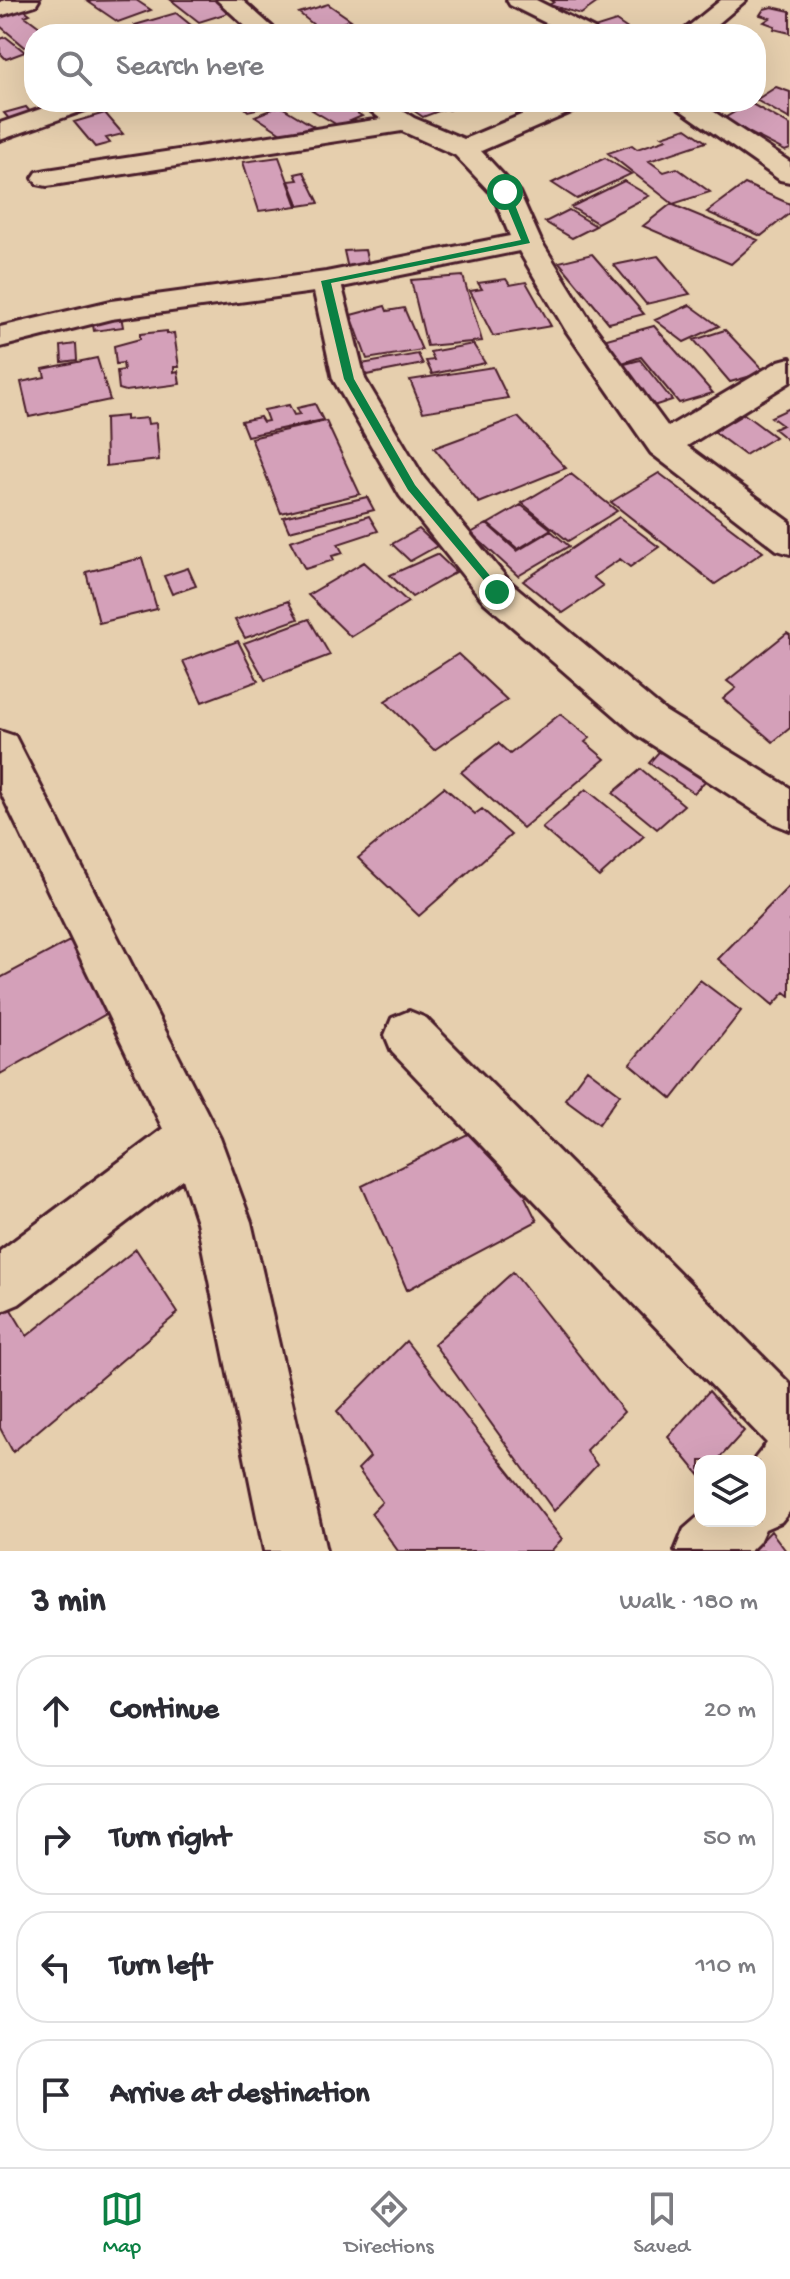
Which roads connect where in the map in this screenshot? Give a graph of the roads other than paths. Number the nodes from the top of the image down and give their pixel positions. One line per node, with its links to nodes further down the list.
1 (28, 0): 5 (street)
2 (228, 0): 6 (street)
3 (518, 0): 7 (street)
4 (735, 0): 8 (street)
5 (0, 9)
6 (256, 24)
7 (566, 24)
8 (704, 24)
9 (57, 112): 14 (street)
10 (388, 112): 13 (street)
11 (551, 112): 15 (street)
12 (697, 112): 16 (street)
13 (405, 123): 15 (street); 17 (street)
14 (0, 132)
15 (464, 149): 18 (street)
16 (790, 174)
17 (47, 178)
18 (527, 241): 19 (street); 22 (street)
19 (326, 281): 20 (street); 25 (street)
20 (0, 337)
21 (790, 368): 22 (street)
22 (663, 445): 23 (street)
23 (790, 541)
24 (1, 753): 27 (street)
25 (790, 811)
26 (409, 1035): 29 (street)
27 (194, 1138): 28 (street); 33 (street)
28 (0, 1285)
29 (790, 1425)
30 (790, 1462): 31 (street)
31 (766, 1493)
32 (732, 1527): 34 (street)
33 (295, 1551)
34 (706, 1551)

